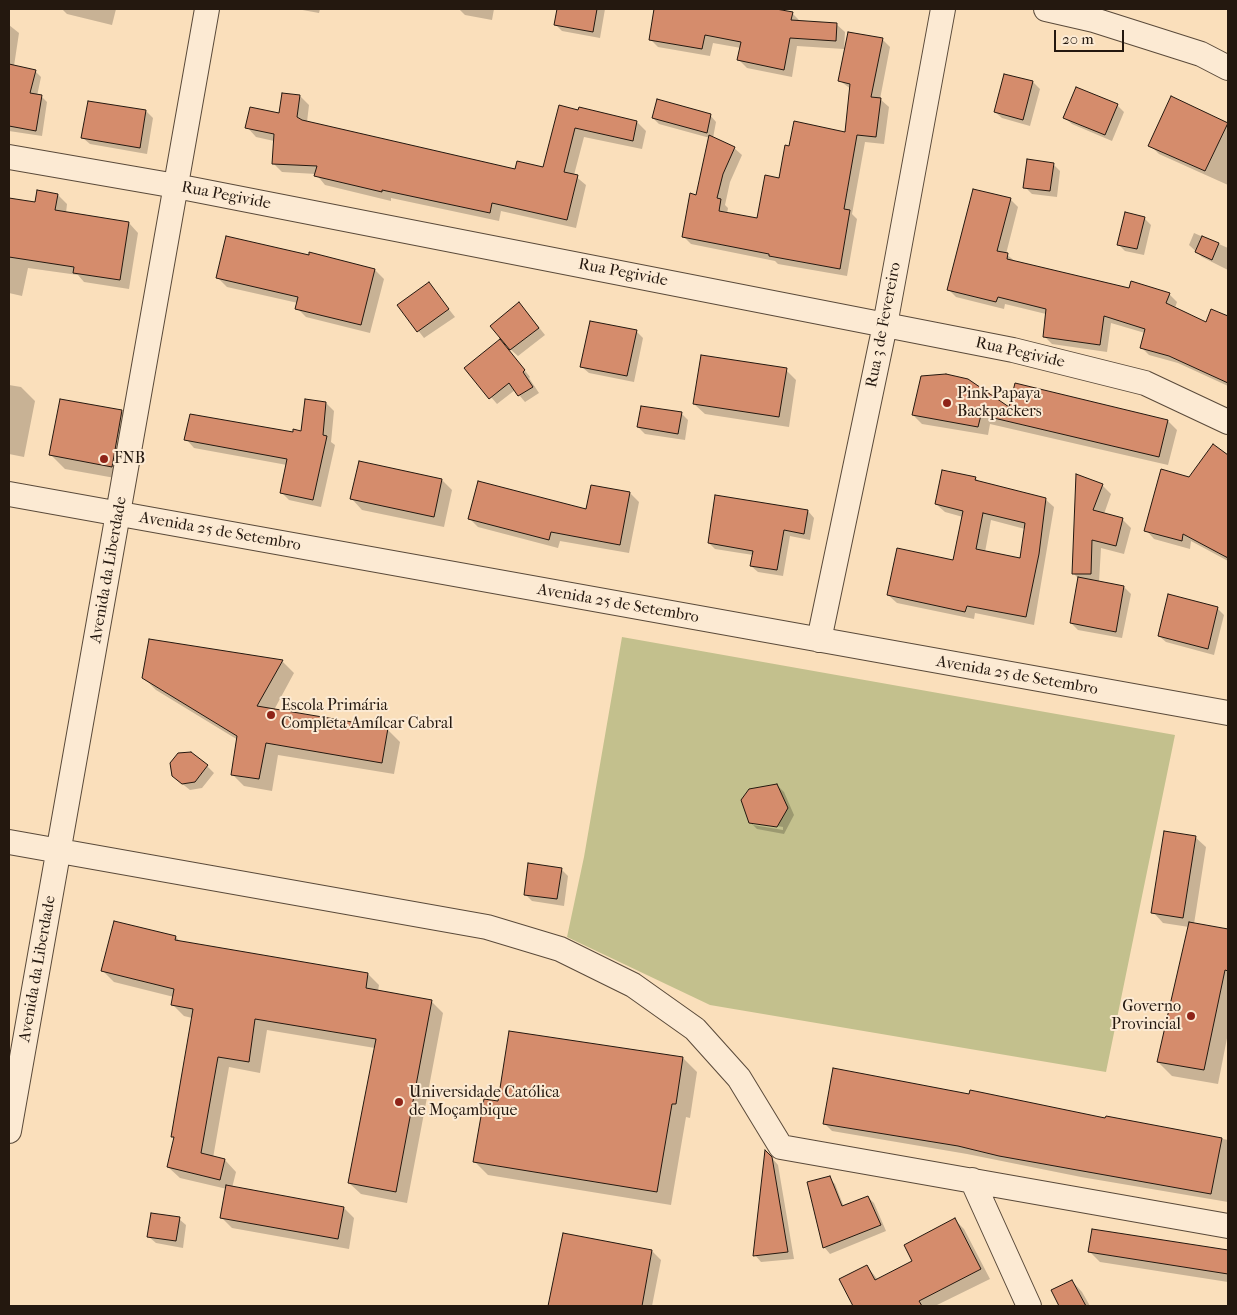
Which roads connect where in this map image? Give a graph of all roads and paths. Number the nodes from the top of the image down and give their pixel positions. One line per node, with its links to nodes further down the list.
1 (207, 9): 8 (street, Avenida da Liberdade)
2 (943, 9): 9 (street, Rua 3 de Fevereiro)
3 (1046, 9): 5 (street)
4 (1228, 51): 5 (street)
5 (1201, 54): 6 (street)
6 (1228, 68)
7 (9, 157): 8 (street, Rua Pegivide)
8 (176, 186): 9 (street, Rua Pegivide); 12 (street, Avenida da Liberdade)
9 (885, 325): 10 (street, Rua Pegivide); 13 (street, Rua 3 de Fevereiro)
10 (1228, 420)
11 (9, 494): 12 (street, Avenida 25 de Setembro)
12 (119, 514): 13 (street, Avenida 25 de Setembro); 16 (street, Avenida da Liberdade)
13 (819, 640): 14 (street, Avenida 25 de Setembro)
14 (1228, 714)
15 (9, 842): 16 (street)
16 (59, 851): 17 (street, Avenida da Liberdade); 18 (street)
17 (9, 1131)
18 (972, 1180): 19 (street); 20 (street)
19 (1228, 1226)
20 (1029, 1306)

